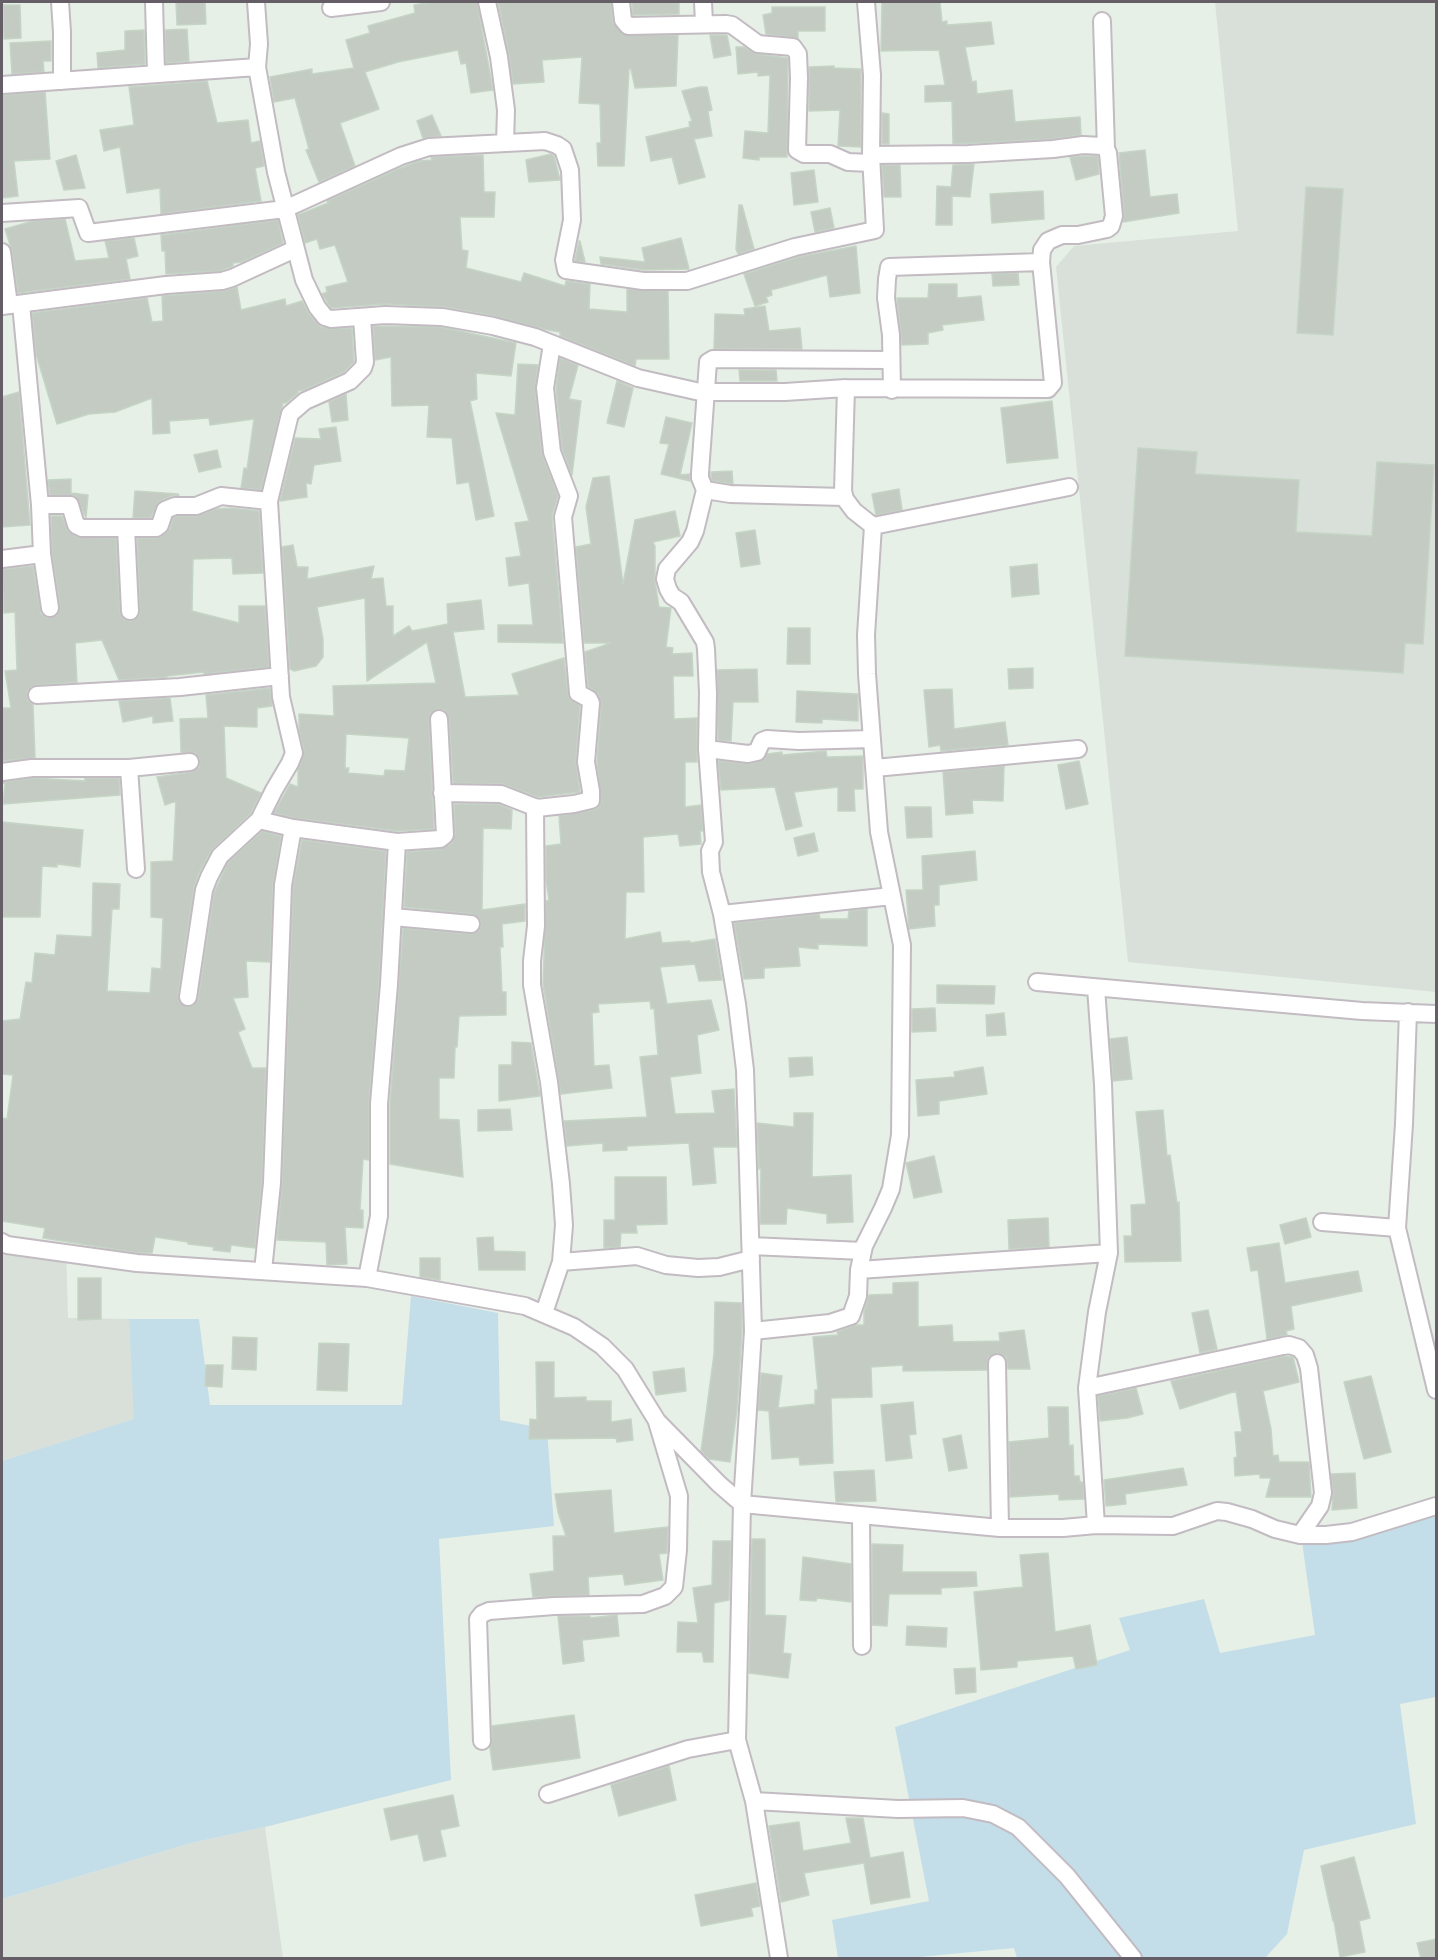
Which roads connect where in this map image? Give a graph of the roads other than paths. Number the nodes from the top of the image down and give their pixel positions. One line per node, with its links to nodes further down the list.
1 (60, 2): 14 (street)
2 (154, 2): 13 (street)
3 (256, 2): 12 (street)
4 (381, 2): 9 (street)
5 (488, 2): 16 (street)
6 (621, 2): 11 (street)
7 (703, 2): 11 (street)
8 (866, 2): 18 (street)
9 (331, 8)
10 (1102, 21): 17 (street)
11 (704, 23): 18 (street)
12 (257, 67): 13 (street); 19 (street)
13 (156, 73): 14 (street)
14 (62, 81): 15 (street)
15 (2, 85)
16 (506, 143): 18 (street); 19 (street)
17 (1106, 149): 18 (street); 23 (street)
18 (871, 159)
19 (285, 209): 20 (street); 21 (street)
20 (2, 213)
21 (295, 249): 24 (street); 25 (street)
22 (2, 252): 24 (street)
23 (1041, 262): 27 (street); 29 (street)
24 (11, 305): 35 (street)
25 (363, 317): 26 (street); 34 (street)
26 (552, 344): 30 (street); 53 (street)
27 (891, 360): 29 (street); 30 (street)
28 (846, 388): 29 (street); 30 (street); 33 (street)
29 (892, 390)
30 (704, 392): 32 (street)
31 (1069, 487): 36 (street)
32 (705, 490): 33 (street); 46 (street)
33 (844, 497): 36 (street)
34 (269, 501): 37 (street); 42 (street)
35 (40, 504): 37 (street); 38 (street)
36 (873, 526): 45 (street)
37 (126, 528): 41 (street)
38 (42, 554): 39 (street); 40 (street)
39 (2, 559)
40 (50, 608)
41 (130, 611)
42 (280, 676): 43 (street); 54 (street)
43 (37, 695)
44 (438, 719): 52 (street)
45 (872, 739): 46 (street); 50 (street)
46 (707, 749): 59 (street)
47 (1078, 749): 50 (street)
48 (190, 762): 49 (street)
49 (129, 768): 51 (street); 57 (street)
50 (875, 768): 58 (street)
51 (2, 772)
52 (442, 793): 53 (street); 56 (street)
53 (535, 807): 73 (street)
54 (259, 820): 55 (street); 64 (street)
55 (293, 828): 56 (street); 75 (street)
56 (397, 842): 60 (street)
57 (136, 869)
58 (892, 896): 59 (street); 70 (street)
59 (722, 914): 71 (street)
60 (393, 917): 61 (street); 76 (street)
61 (471, 924)
62 (1036, 982): 63 (street)
63 (1096, 988): 65 (street); 72 (street)
64 (188, 997)
65 (1408, 1012): 66 (street); 68 (street)
66 (1437, 1014)
67 (1322, 1222): 68 (street)
68 (1397, 1228): 81 (street)
69 (2, 1242): 75 (street)
70 (863, 1251): 71 (street); 74 (street)
71 (751, 1252): 73 (street); 78 (street)
72 (1109, 1253): 74 (street); 80 (street)
73 (561, 1262): 77 (street)
74 (859, 1270): 78 (street)
75 (263, 1271): 76 (street)
76 (368, 1278): 77 (street)
77 (544, 1313): 82 (street)
78 (753, 1331): 83 (street)
79 (997, 1363): 87 (street)
80 (1087, 1388): 86 (street); 88 (street)
81 (1437, 1390)
82 (657, 1421): 83 (street); 91 (street)
83 (742, 1504): 85 (street); 90 (street)
84 (1437, 1506): 88 (street)
85 (861, 1516): 87 (street); 89 (street)
86 (1096, 1525): 87 (street); 88 (street)
87 (1000, 1528)
88 (1300, 1535)
89 (862, 1646)
90 (737, 1740): 92 (street); 93 (street)
91 (482, 1741)
92 (548, 1794)
93 (754, 1801): 94 (street); 95 (street)
94 (779, 1959)
95 (1132, 1959)

